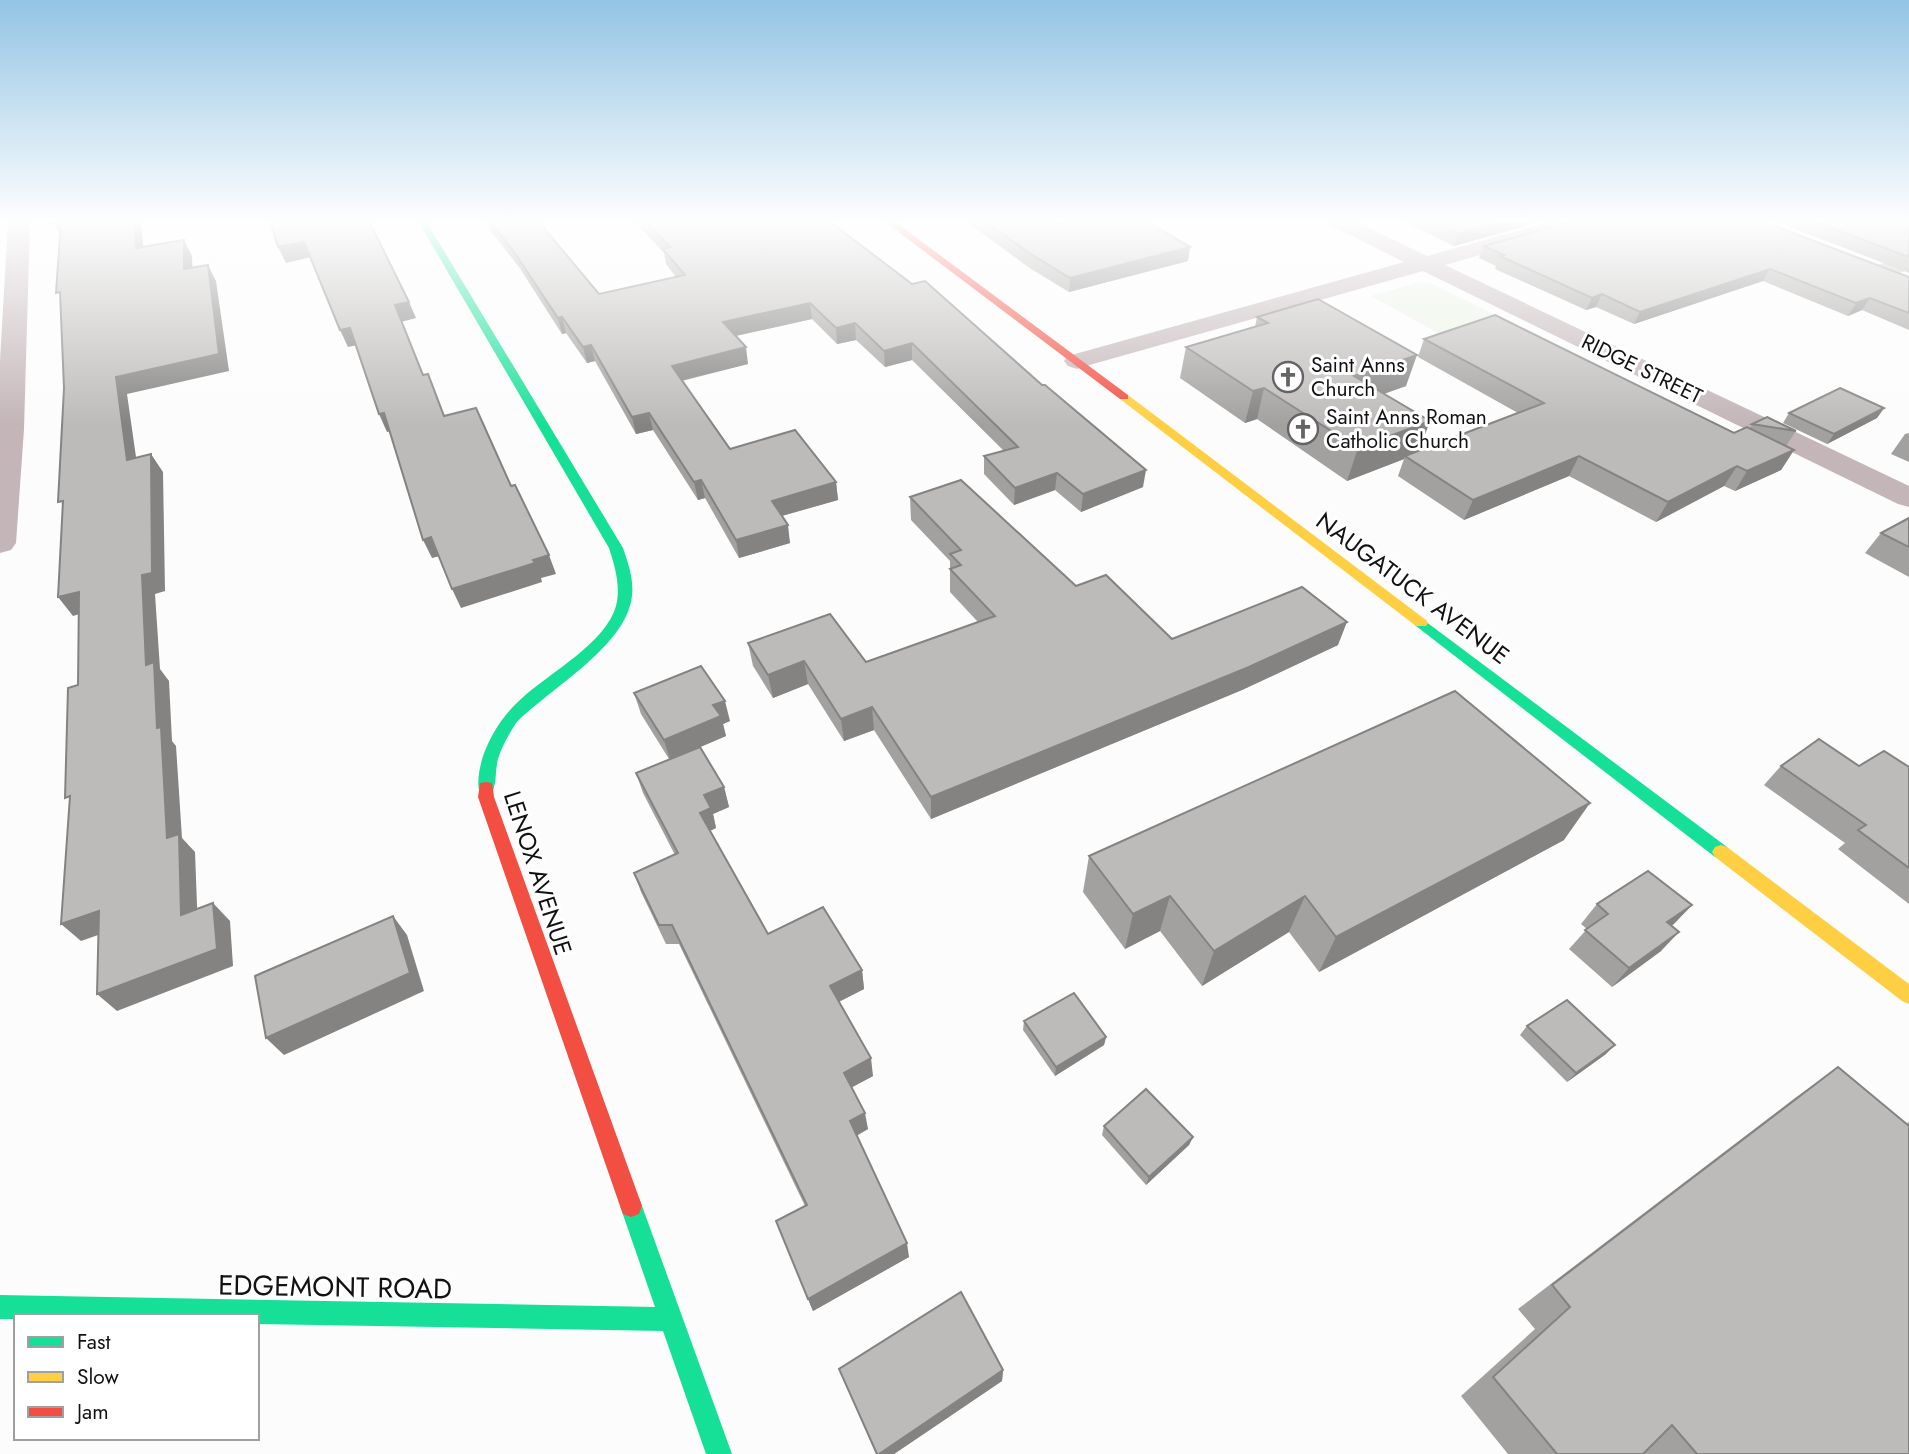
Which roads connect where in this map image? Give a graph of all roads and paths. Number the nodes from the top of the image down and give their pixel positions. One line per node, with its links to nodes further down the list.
1 (16, 289): 8 (street)
2 (462, 289): 11 (street, LENOX AVENUE)
3 (980, 289): 6 (street, NAUGATUCK AVENUE)
4 (1329, 289): 6 (street)
5 (1478, 289): 7 (street, RIDGE STREET)
6 (1077, 361): 9 (street, NAUGATUCK AVENUE)
7 (1909, 498)
8 (0, 542)
9 (1909, 995)
10 (0, 1307): 11 (street, EDGEMONT ROAD)
11 (670, 1319): 12 (street, LENOX AVENUE)
12 (719, 1454)

